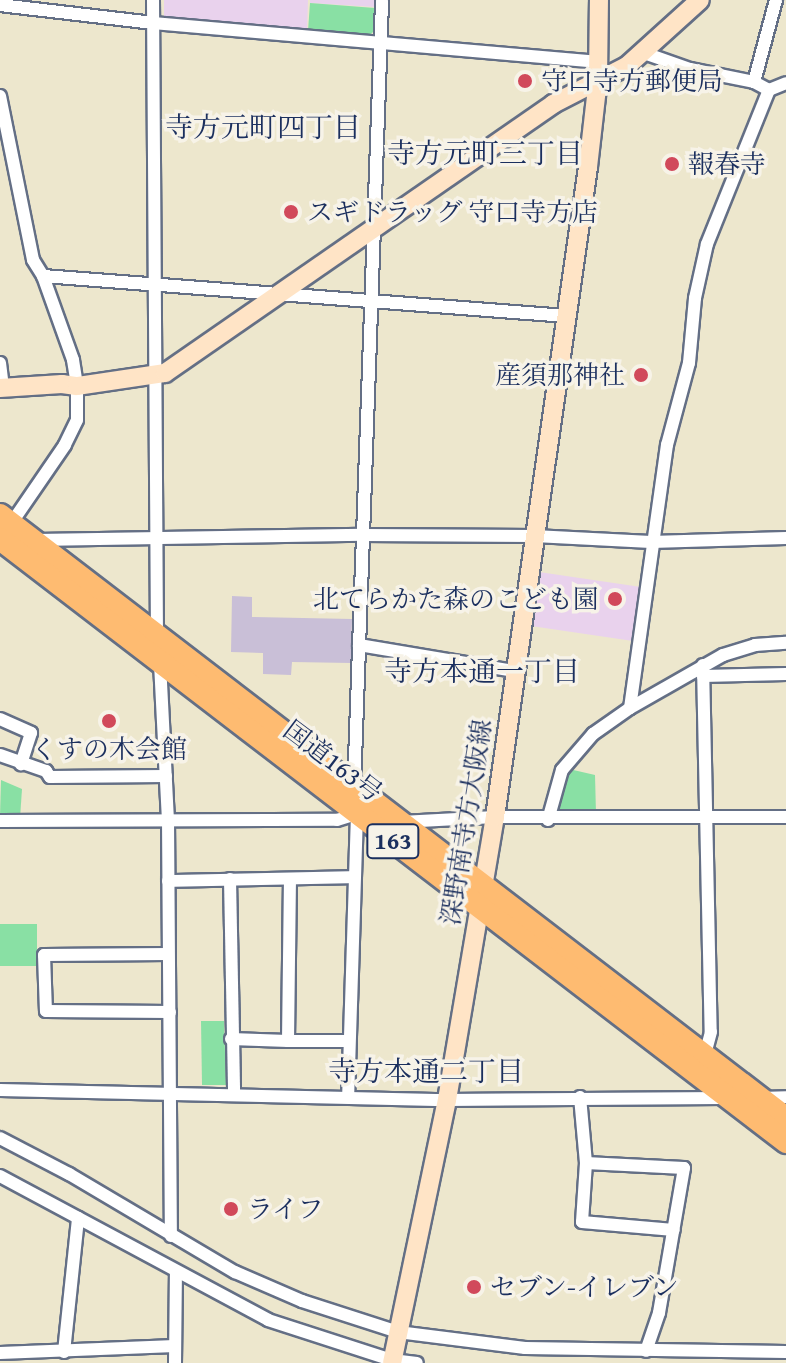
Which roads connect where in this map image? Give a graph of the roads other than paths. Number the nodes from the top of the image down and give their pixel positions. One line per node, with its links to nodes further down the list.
1 (153, 0): 7 (street)
2 (382, 0): 8 (street)
3 (599, 0): 10 (main road, 深野南寺方大阪線)
4 (700, 0): 9 (main road)
5 (776, 0): 11 (street)
6 (0, 5): 7 (street)
7 (153, 23): 8 (street); 17 (street)
8 (379, 44): 10 (street); 15 (street)
9 (644, 53): 10 (main road); 11 (street)
10 (599, 70): 15 (main road); 20 (main road, 深野南寺方大阪線)
11 (754, 82): 13 (street)
12 (786, 83): 13 (street)
13 (769, 90): 31 (street)
14 (0, 96): 16 (street)
15 (372, 228): 18 (main road); 19 (street)
16 (43, 276): 17 (street); 23 (street)
17 (156, 283): 18 (street); 22 (street)
18 (275, 295): 19 (street); 22 (main road)
19 (371, 302): 20 (street); 26 (street)
20 (566, 316): 27 (main road, 深野南寺方大阪線)
21 (0, 363): 24 (street)
22 (157, 376): 23 (main road); 29 (street)
23 (77, 386): 24 (main road); 25 (street)
24 (1, 388)
25 (2, 532): 30 (highway, 国道163号 / 163); 35 (highway, 国道163号 / 163)
26 (363, 535): 27 (street); 29 (street); 34 (street)
27 (534, 536): 31 (street); 37 (main road, 深野南寺方大阪線)
28 (786, 538): 31 (street)
29 (157, 539): 30 (street); 32 (street)
30 (32, 540): 32 (highway, 国道163号 / 163)
31 (651, 542): 39 (street)
32 (157, 636): 35 (street); 44 (highway, 国道163号 / 163)
33 (786, 643): 36 (street)
34 (359, 645): 37 (street); 44 (street)
35 (160, 664): 43 (street); 45 (highway, 国道163号 / 163)
36 (703, 670): 38 (street); 39 (street); 48 (street)
37 (515, 671): 46 (main road, 深野南寺方大阪線)
38 (786, 674)
39 (630, 708): 50 (street)
40 (0, 719): 42 (street)
41 (0, 755): 42 (street)
42 (21, 764): 43 (street)
43 (166, 776): 49 (street)
44 (354, 788): 52 (highway, 国道163号 / 163)
45 (357, 814): 49 (street); 53 (street); 57 (highway, 国道163号 / 163)
46 (495, 817): 50 (street); 52 (street); 57 (main road, 深野南寺方大阪線)
47 (786, 817): 48 (street)
48 (708, 818): 50 (street); 63 (street)
49 (168, 819): 51 (street); 56 (street)
50 (548, 820)
51 (0, 821)
52 (398, 822): 57 (highway, 国道163号 / 163)
53 (354, 877): 55 (street); 62 (street)
54 (230, 879): 55 (street); 56 (street); 60 (street)
55 (290, 879): 61 (street)
56 (168, 881): 58 (street)
57 (481, 897): 63 (highway, 国道163号 / 163); 70 (highway, 国道163号 / 163); 72 (main road, 深野南寺方大阪線)
58 (168, 954): 59 (street); 59 (street)
59 (170, 1012): 65 (street)
60 (231, 1039): 61 (street); 66 (street)
61 (288, 1041): 62 (street)
62 (348, 1041): 67 (street)
63 (705, 1054): 71 (highway, 国道163号 / 163)
64 (0, 1090): 65 (street)
65 (168, 1094): 66 (street); 80 (street)
66 (234, 1095): 67 (street)
67 (348, 1096): 72 (street)
68 (580, 1097): 70 (street); 72 (street); 76 (street)
69 (786, 1097): 71 (street)
70 (729, 1098): 71 (street); 75 (highway, 国道163号 / 163)
71 (761, 1098): 73 (highway, 国道163号 / 163)
72 (447, 1100): 82 (main road, 深野南寺方大阪線)
73 (786, 1118)
74 (0, 1138): 80 (street)
75 (786, 1142)
76 (586, 1163): 79 (street); 79 (street)
77 (0, 1176): 78 (street)
78 (78, 1218): 81 (street); 85 (street)
79 (674, 1230): 84 (street)
80 (171, 1236): 82 (street)
81 (176, 1272): 83 (street); 88 (street)
82 (398, 1332): 84 (street); 88 (main road, 深野南寺方大阪線)
83 (175, 1346): 85 (street); 89 (street)
84 (646, 1351): 86 (street)
85 (64, 1352): 87 (street)
86 (786, 1352)
87 (0, 1353)
88 (392, 1361): 90 (street)
89 (175, 1363)
90 (417, 1363)

